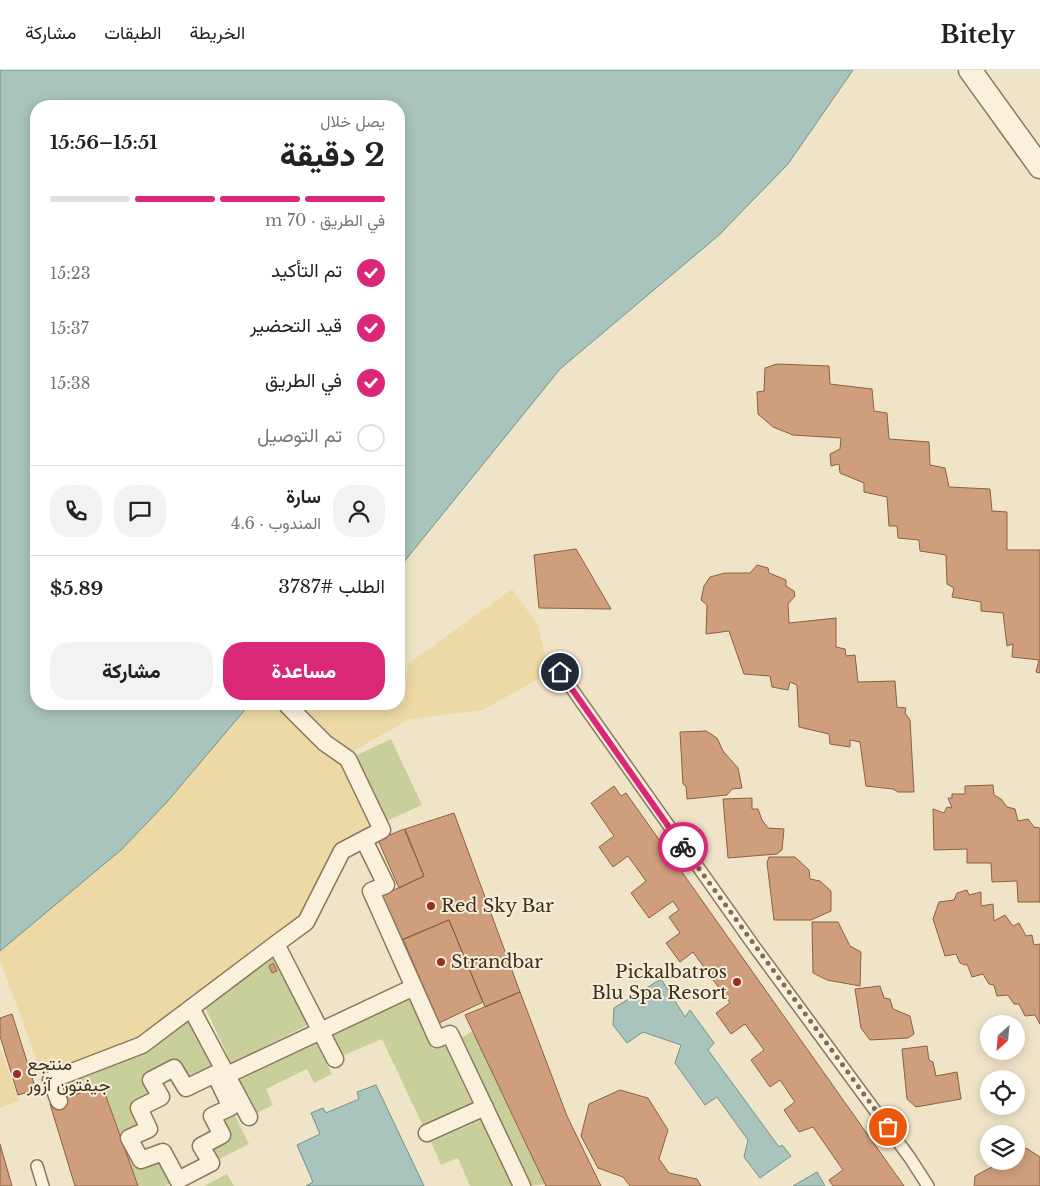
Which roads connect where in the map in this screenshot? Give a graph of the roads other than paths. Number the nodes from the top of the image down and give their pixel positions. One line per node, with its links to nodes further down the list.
1 (970, 70): 2 (street)
2 (1040, 167)
3 (560, 672): 21 (lane)
4 (292, 710): 5 (street)
5 (364, 840): 6 (street); 7 (street)
6 (276, 944): 8 (street); 9 (street)
7 (414, 988): 9 (street); 13 (street)
8 (191, 1008): 11 (street); 12 (street)
9 (322, 1031): 10 (street); 11 (street)
10 (335, 1059)
11 (227, 1076): 14 (street)
12 (59, 1101)
13 (484, 1107): 15 (street); 20 (street)
14 (249, 1117)
15 (427, 1133)
16 (37, 1166): 19 (lane)
17 (224, 1166): 18 (street)
18 (192, 1179): 18 (street)
19 (43, 1186)
20 (522, 1186)
21 (928, 1186)

